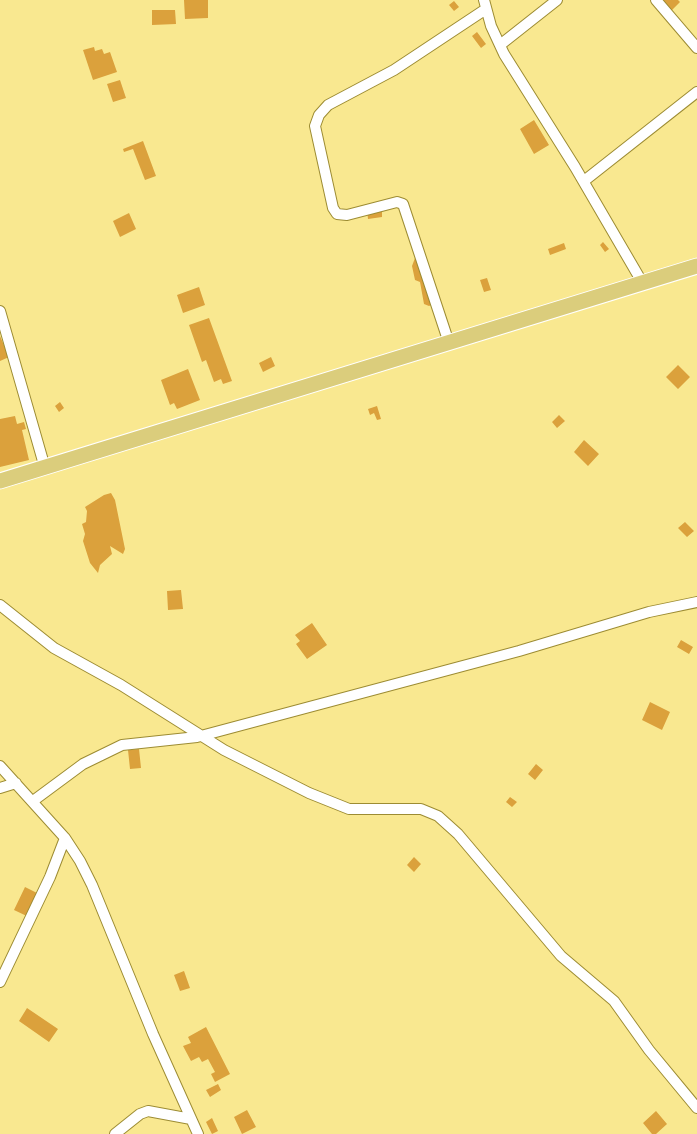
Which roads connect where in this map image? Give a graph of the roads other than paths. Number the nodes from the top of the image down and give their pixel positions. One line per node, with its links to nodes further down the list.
1 (557, 0): 4 (street)
2 (656, 0): 5 (street)
3 (485, 5): 4 (street); 11 (street)
4 (500, 45): 7 (street)
5 (697, 48)
6 (697, 92): 7 (street)
7 (584, 181): 9 (street)
8 (697, 266): 9 (main road)
9 (642, 282): 11 (main road)
10 (0, 310): 12 (street)
11 (449, 344): 12 (main road)
12 (45, 468): 13 (main road)
13 (0, 481)
14 (697, 602): 16 (street)
15 (0, 605): 16 (street)
16 (202, 736): 20 (street); 23 (street)
17 (0, 766): 18 (street)
18 (16, 783): 19 (street); 20 (street)
19 (0, 788)
20 (33, 801): 21 (street)
21 (65, 838): 22 (street); 24 (street)
22 (0, 982)
23 (697, 1108)
24 (191, 1119): 25 (street); 26 (street)
25 (115, 1134)
26 (198, 1134)

